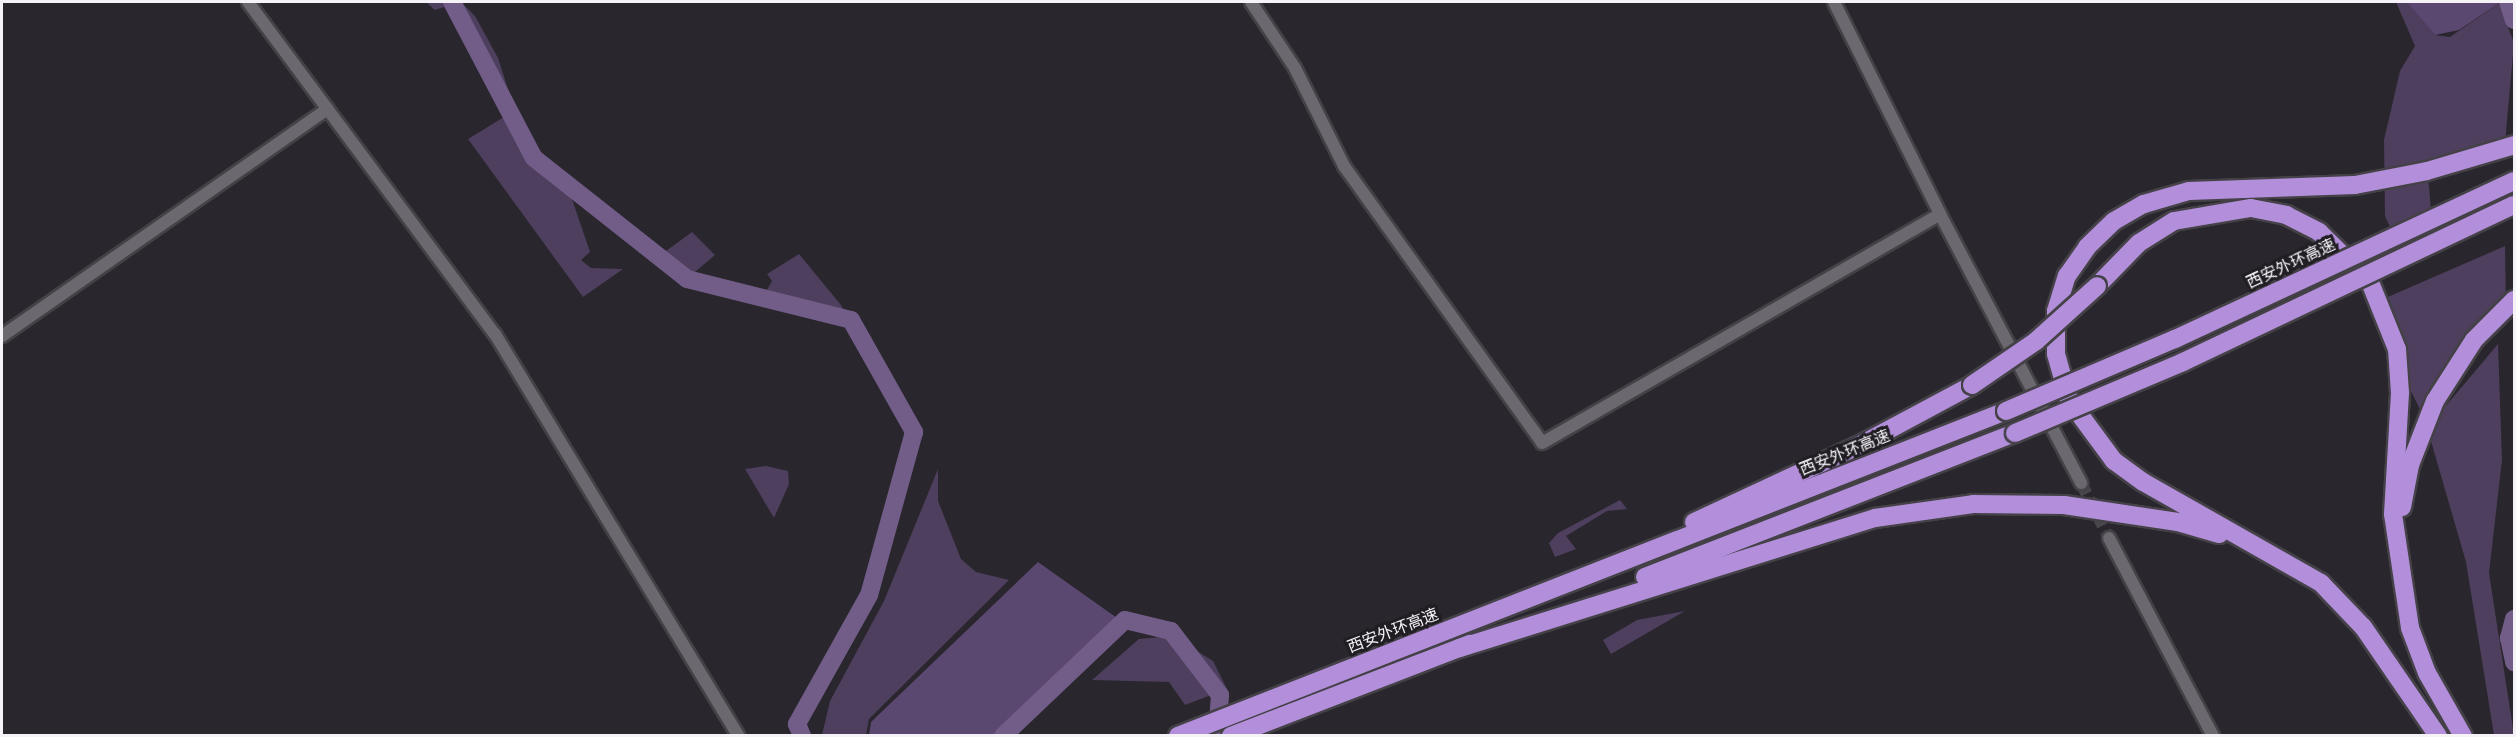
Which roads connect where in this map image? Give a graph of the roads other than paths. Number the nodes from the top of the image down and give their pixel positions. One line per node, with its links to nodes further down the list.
1 (248, 2): 4 (street)
2 (1251, 2): 8 (street)
3 (1834, 2): 8 (street)
4 (328, 109): 10 (street); 17 (street)
5 (2514, 145): 13 (highway)
6 (2514, 181): 15 (highway, 西安外环高速, bridge)
7 (2514, 205): 16 (highway, bridge)
8 (1940, 214): 11 (street)
9 (2514, 300): 14 (highway)
10 (2, 336)
11 (2081, 483)
12 (2109, 538): 20 (street)
13 (2280, 558): 16 (highway); 21 (highway)
14 (2403, 588): 15 (highway, bridge); 22 (highway)
15 (1458, 627): 18 (highway, 西安外环高速)
16 (1460, 648): 19 (highway)
17 (738, 735)
18 (1179, 735)
19 (1231, 735)
20 (2213, 735)
21 (2438, 735)
22 (2463, 735)

